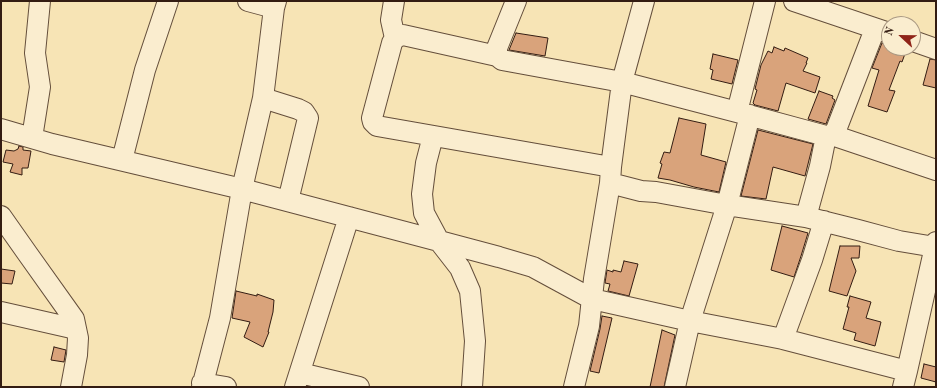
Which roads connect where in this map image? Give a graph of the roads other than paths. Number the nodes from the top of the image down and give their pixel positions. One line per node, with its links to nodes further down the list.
1 (40, 1): 22 (street)
2 (168, 1): 23 (street)
3 (248, 1): 9 (street)
4 (394, 1): 12 (street)
5 (516, 1): 15 (street)
6 (644, 1): 16 (street)
7 (765, 1): 18 (street)
8 (794, 1): 10 (street)
9 (275, 5): 17 (street)
10 (881, 31)
11 (881, 33): 20 (street)
12 (395, 38): 15 (street); 21 (street)
13 (921, 44): 14 (street)
14 (936, 49)
15 (497, 56): 16 (street)
16 (622, 82): 18 (street); 25 (street)
17 (263, 98): 26 (street); 27 (street)
18 (743, 114): 20 (street); 28 (street)
19 (1, 129): 22 (street)
20 (829, 135): 24 (street); 31 (street)
21 (433, 136): 25 (street); 32 (street)
22 (32, 138): 23 (street)
23 (122, 160): 26 (street)
24 (936, 170)
25 (610, 175): 28 (street); 34 (street)
26 (242, 189): 27 (street); 41 (street)
27 (288, 201): 30 (street)
28 (727, 205): 31 (street); 36 (street)
29 (1, 216): 37 (street)
30 (348, 217): 32 (street); 40 (street)
31 (815, 219): 33 (street); 38 (street)
32 (439, 241): 34 (street); 45 (street)
33 (935, 252): 39 (street)
34 (592, 298): 36 (street); 46 (street)
35 (1, 312): 37 (street)
36 (690, 321): 38 (street); 47 (street)
37 (76, 329): 42 (street)
38 (784, 340): 39 (street)
39 (905, 379)
40 (298, 380): 44 (street)
41 (202, 385): 43 (street)
42 (71, 387)
43 (226, 387)
44 (359, 387)
45 (472, 387)
46 (574, 387)
47 (675, 387)

